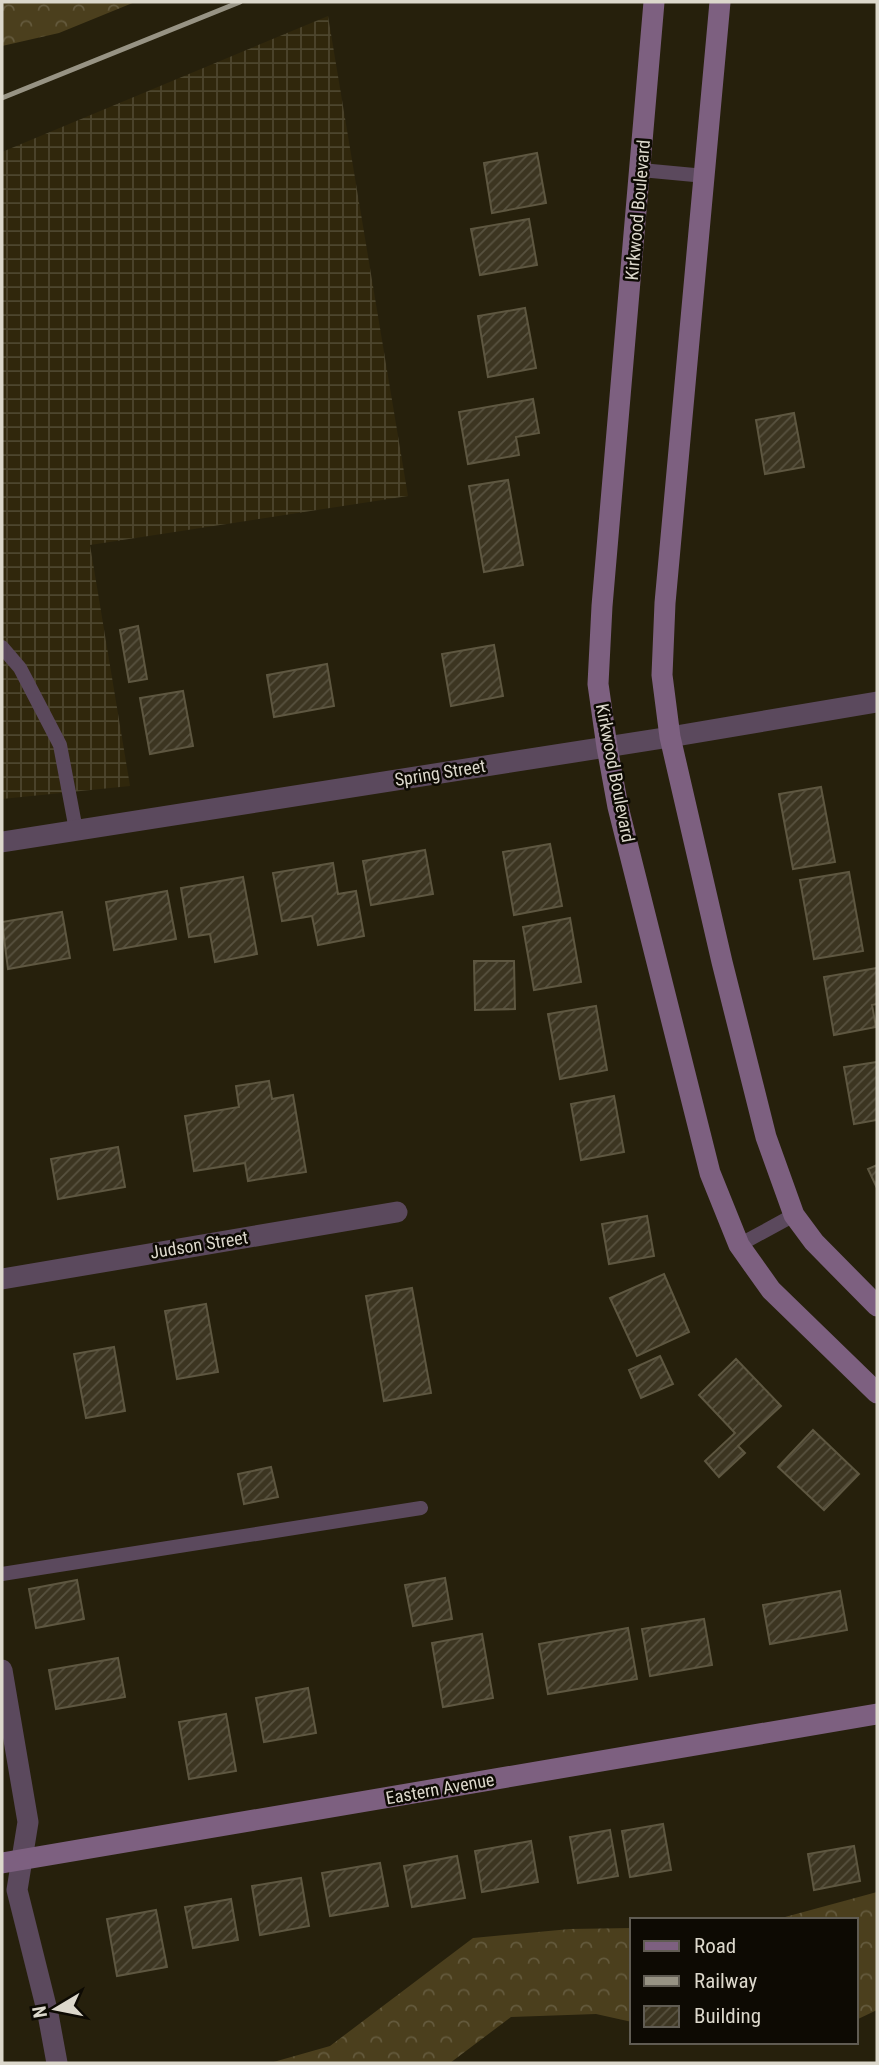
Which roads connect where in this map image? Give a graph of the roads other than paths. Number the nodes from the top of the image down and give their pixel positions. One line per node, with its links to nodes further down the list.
1 (654, 2): 3 (street, Kirkwood Boulevard)
2 (720, 2): 4 (street)
3 (642, 170): 4 (lane); 8 (street, Kirkwood Boulevard)
4 (705, 176): 7 (street)
5 (2, 648): 9 (lane)
6 (877, 702): 7 (street, Spring Street)
7 (670, 737): 8 (street, Spring Street); 12 (street)
8 (607, 747): 9 (street, Spring Street); 13 (street, Kirkwood Boulevard)
9 (76, 830): 10 (street, Spring Street)
10 (2, 842)
11 (397, 1212): 14 (street, Judson Street)
12 (794, 1215): 13 (lane); 15 (street)
13 (739, 1245): 16 (street, Kirkwood Boulevard)
14 (2, 1279)
15 (877, 1306)
16 (877, 1393)
17 (421, 1508): 18 (lane)
18 (2, 1574)
19 (2, 1670): 21 (street)
20 (877, 1714): 21 (street, Eastern Avenue)
21 (11, 1862): 22 (street)
22 (57, 2063)

